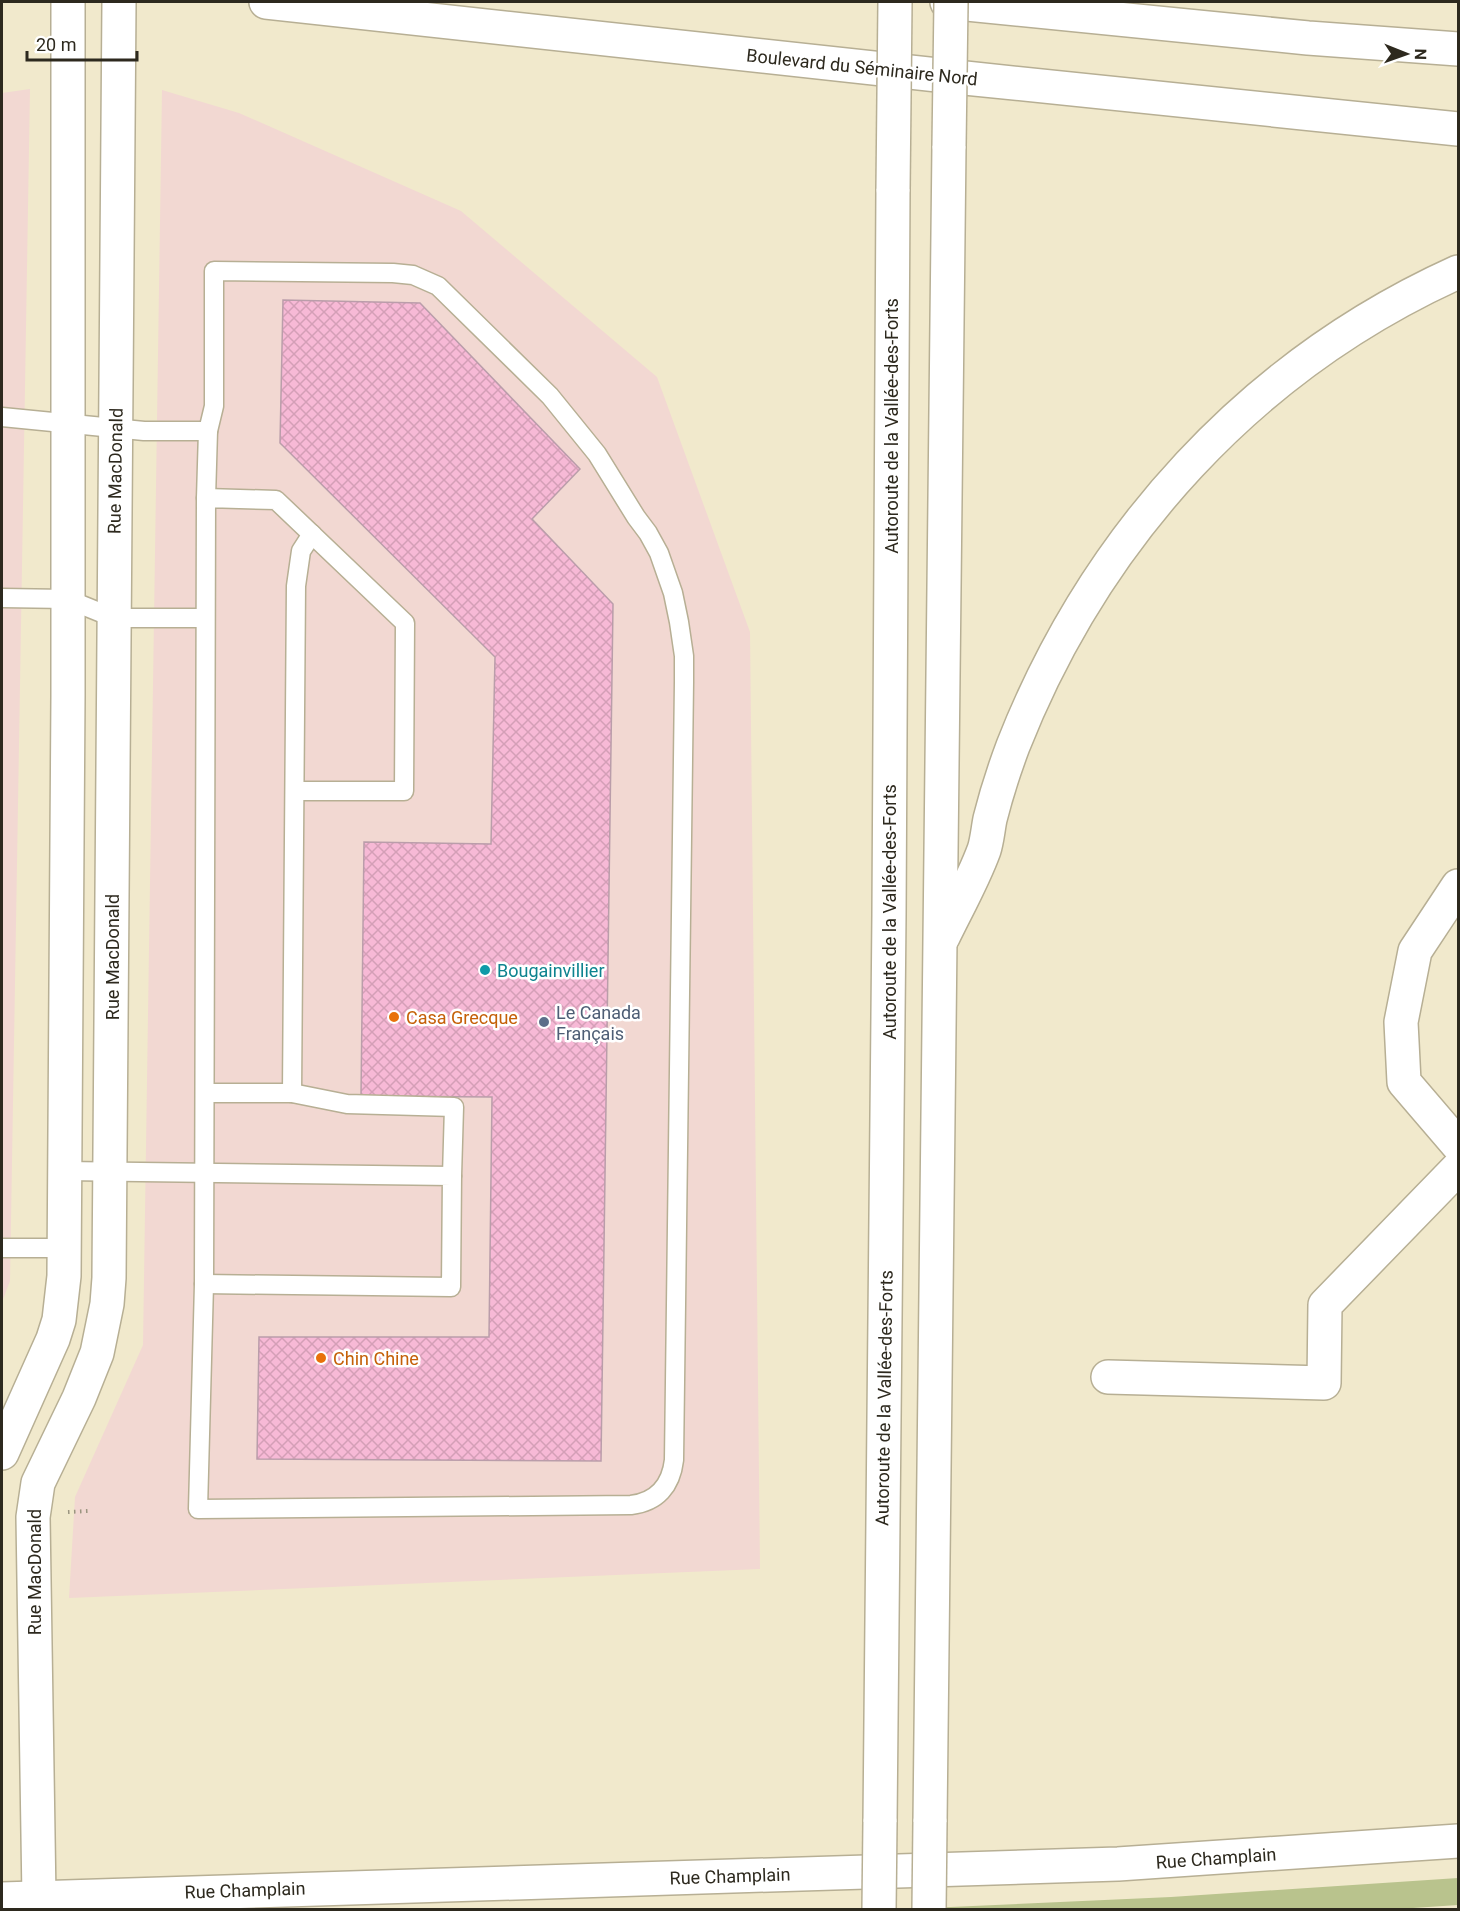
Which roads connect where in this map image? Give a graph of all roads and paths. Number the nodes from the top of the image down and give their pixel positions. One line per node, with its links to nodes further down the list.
1 (68, 2): 10 (main road)
2 (119, 2): 11 (main road, Rue MacDonald)
3 (266, 2): 7 (main road, Boulevard du Séminaire Nord)
4 (896, 2): 38 (main road, Autoroute de la Vallée-des-Forts, bridge)
5 (949, 2): 6 (main road); 21 (main road, bridge)
6 (1458, 49)
7 (1458, 129)
8 (1458, 272): 21 (main road)
9 (2, 417): 10 (lane)
10 (68, 424): 11 (lane); 16 (main road)
11 (116, 428): 12 (lane); 17 (main road, Rue MacDonald)
12 (208, 431): 13 (lane); 32 (lane)
13 (206, 498): 14 (lane); 18 (lane)
14 (312, 534): 19 (lane); 19 (lane)
15 (2, 598): 16 (lane)
16 (68, 599): 17 (lane); 26 (main road)
17 (114, 618): 18 (lane); 27 (main road, Rue MacDonald)
18 (204, 618): 22 (lane)
19 (295, 791): 23 (lane)
20 (1458, 886): 24 (main road)
21 (939, 946): 39 (main road, bridge)
22 (205, 1093): 23 (lane); 28 (lane)
23 (292, 1093): 29 (lane)
24 (1458, 1145)
25 (1458, 1168): 33 (main road)
26 (64, 1171): 27 (lane); 31 (main road)
27 (111, 1171): 28 (lane); 36 (main road, Rue MacDonald)
28 (204, 1172): 29 (lane); 32 (lane)
29 (452, 1176): 32 (lane)
30 (2, 1248): 31 (lane)
31 (65, 1248): 34 (main road)
32 (204, 1284)
33 (1108, 1377)
34 (2, 1453)
35 (1458, 1841): 36 (main road, Rue Champlain)
36 (39, 1898): 37 (main road, Rue Champlain)
37 (2, 1899)
38 (879, 1910)
39 (929, 1910)

